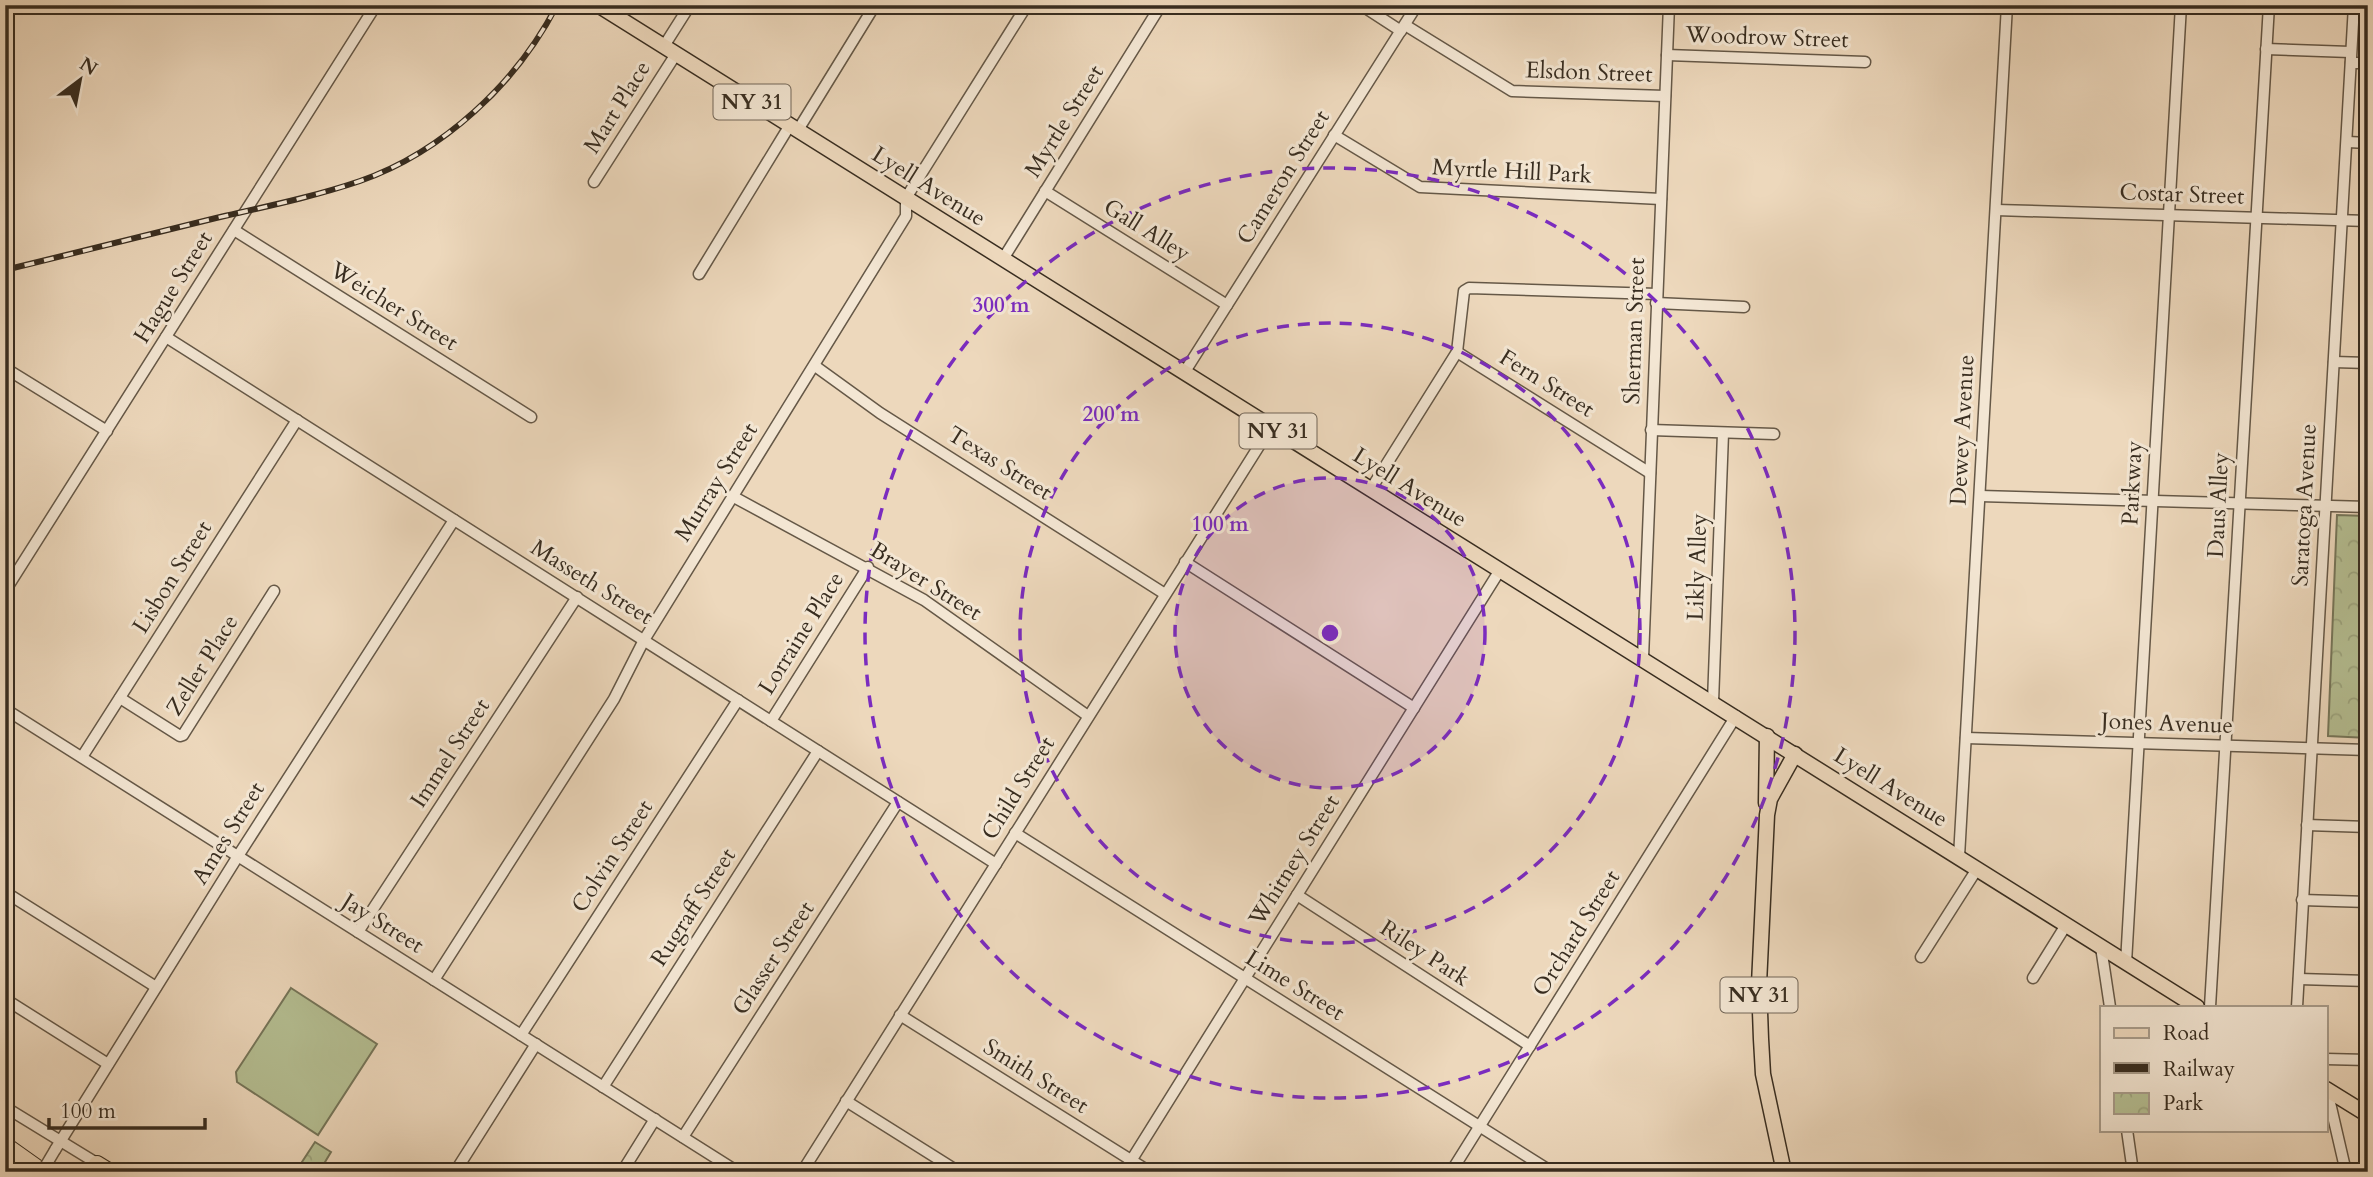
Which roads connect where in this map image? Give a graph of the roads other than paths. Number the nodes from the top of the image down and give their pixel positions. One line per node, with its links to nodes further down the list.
1 (376, 5): 35 (street, Hague Street)
2 (598, 5): 16 (main road, Lyell Avenue / NY 31)
3 (690, 5): 16 (street, Mart Place)
4 (875, 5): 22 (street)
5 (1027, 5): 28 (street, Murray Street)
6 (1161, 5): 27 (street, Myrtle Street)
7 (1361, 5): 14 (street, Elsdon Street)
8 (1417, 5): 14 (street, Cameron Street)
9 (1669, 5): 17 (street, Sherman Street)
10 (2007, 5): 30 (street, Dewey Avenue)
11 (2181, 5): 31 (street, Parkway)
12 (2269, 5): 15 (street, Daus Alley)
13 (2354, 5): 18 (street, Saratoga Avenue)
14 (1403, 28): 21 (street, Elsdon Street); 23 (street, Cameron Street)
15 (2266, 49): 18 (street); 32 (street, Daus Alley)
16 (670, 50): 22 (main road, Lyell Avenue / NY 31); 26 (street, Mart Place)
17 (1667, 55): 19 (street, Woodrow Street); 21 (street, Sherman Street)
18 (2351, 57): 20 (street); 24 (street, Saratoga Avenue)
19 (1866, 62)
20 (2368, 63)
21 (1665, 96): 29 (street, Sherman Street)
22 (794, 128): 28 (main road, Lyell Avenue / NY 31); 37 (street)
23 (1334, 135): 29 (street, Myrtle Hill Park); 39 (street, Cameron Street)
24 (2347, 142): 25 (street); 33 (street, Saratoga Avenue)
25 (2368, 143)
26 (594, 182)
27 (1045, 191): 36 (street, Myrtle Street); 39 (street, Gall Alley)
28 (906, 198): 36 (main road, Lyell Avenue / NY 31); 45 (street, Murray Street)
29 (1661, 199): 38 (street, Sherman Street)
30 (1996, 210): 31 (street, Costar Street); 58 (street, Dewey Avenue)
31 (2169, 215): 32 (street, Costar Street); 59 (street, Parkway)
32 (2257, 218): 33 (street, Costar Street); 60 (street, Daus Alley)
33 (2343, 220): 34 (street, Costar Street); 43 (street, Saratoga Avenue)
34 (2368, 221)
35 (234, 230): 41 (street, Hague Street); 48 (street, Weicher Street)
36 (1003, 259): 47 (main road, Lyell Avenue / NY 31)
37 (699, 274)
38 (1657, 298): 40 (street); 42 (street); 51 (street, Sherman Street)
39 (1227, 305): 47 (street, Cameron Street)
40 (1744, 307)
41 (166, 337): 49 (street, Masseth Street); 52 (street, Hague Street)
42 (1457, 352): 55 (street, Fern Street); 56 (street)
43 (2334, 362): 44 (street); 61 (street, Saratoga Avenue)
44 (2368, 363)
45 (815, 366): 57 (street, Murray Street); 69 (street, Texas Street)
46 (5, 368): 52 (street)
47 (1184, 373): 50 (main road, Lyell Avenue / NY 31)
48 (530, 417)
49 (297, 420): 63 (street, Masseth Street); 73 (street, Lisbon Street)
50 (1271, 427): 56 (main road, Lyell Avenue / NY 31); 64 (street, Child Street)
51 (1651, 430): 53 (street); 55 (street, Sherman Street)
52 (107, 431): 67 (street, Hague Street)
53 (1723, 433): 54 (street); 75 (street, Likly Alley)
54 (1774, 434)
55 (1650, 472): 72 (street, Sherman Street)
56 (1371, 489): 66 (main road, Lyell Avenue / NY 31)
57 (732, 496): 65 (street, Brayer Street); 71 (street, Murray Street)
58 (1980, 496): 59 (street); 82 (street, Dewey Avenue)
59 (2151, 501): 60 (street); 83 (street, Parkway)
60 (2239, 504): 61 (street); 84 (street, Daus Alley)
61 (2325, 506): 62 (street); 85 (street, Saratoga Avenue)
62 (2368, 508)
63 (454, 520): 70 (street, Masseth Street); 95 (street, Ames Street)
64 (1185, 562): 69 (street, Child Street); 76 (street)
65 (868, 567): 78 (street, Brayer Street); 80 (street, Lorraine Place)
66 (1500, 570): 72 (main road, Lyell Avenue / NY 31); 76 (street, Whitney Street)
67 (5, 591)
68 (274, 591): 73 (street, Zeller Place)
69 (1165, 594): 78 (street, Child Street)
70 (577, 597): 71 (street, Masseth Street); 104 (street, Immel Street)
71 (644, 640): 74 (street, Masseth Street); 111 (street, Murray Street)
72 (1643, 658): 75 (main road, Lyell Avenue / NY 31)
73 (120, 698): 89 (street, Lisbon Street)
74 (738, 700): 80 (street, Masseth Street); 120 (street, Colvin Street)
75 (1713, 702): 79 (main road, Lyell Avenue / NY 31)
76 (1414, 708): 100 (street, Whitney Street)
77 (5, 709): 89 (street, Jay Street)
78 (1088, 716): 94 (street, Child Street)
79 (1736, 716): 81 (main road, Lyell Avenue / NY 31); 122 (street, Orchard Street)
80 (771, 721): 87 (street, Masseth Street)
81 (1767, 736): 88 (main road, Lyell Avenue / NY 31); 91 (main road, NY 31)
82 (1966, 738): 83 (street, Jones Avenue); 96 (street, Dewey Avenue)
83 (2138, 743): 84 (street, Jones Avenue); 107 (street, Parkway)
84 (2225, 745): 85 (street, Jones Avenue); 117 (street, Daus Alley)
85 (2312, 748): 86 (street, Jones Avenue); 92 (street, Saratoga Avenue)
86 (2368, 750)
87 (818, 751): 90 (street, Masseth Street); 126 (street, Rugraff Street)
88 (1796, 754): 91 (main road, NY 31); 96 (main road, Lyell Avenue)
89 (82, 757): 95 (street, Jay Street)
90 (898, 802): 97 (street, Masseth Street); 135 (street, Glasser Street)
91 (1766, 815): 150 (main road, NY 31)
92 (2307, 825): 93 (street); 101 (street, Saratoga Avenue)
93 (2368, 827)
94 (1015, 833): 97 (street, Child Street); 108 (street, Lime Street)
95 (238, 856): 104 (street, Jay Street); 113 (street, Ames Street)
96 (1959, 858): 98 (main road, Lyell Avenue)
97 (996, 863): 119 (street, Child Street)
98 (1977, 869): 103 (main road, Lyell Avenue); 106 (street)
99 (5, 892): 113 (street)
100 (1297, 895): 108 (street, Whitney Street); 122 (street, Riley Park)
101 (2302, 900): 102 (street); 110 (street, Saratoga Avenue)
102 (2368, 902)
103 (2066, 925): 105 (main road, Lyell Avenue); 109 (street)
104 (358, 932): 111 (street, Jay Street)
105 (2101, 947): 107 (main road, Lyell Avenue); 115 (street)
106 (1921, 957)
107 (2126, 963): 116 (main road, Lyell Avenue)
108 (1245, 978): 133 (street, Lime Street); 138 (street, Whitney Street)
109 (2033, 978)
110 (2299, 979): 112 (street); 118 (street, Saratoga Avenue)
111 (434, 980): 120 (street, Jay Street)
112 (2368, 981)
113 (156, 987): 125 (street, Ames Street)
114 (5, 999): 125 (street)
115 (2110, 1006)
116 (2195, 1006)
117 (2210, 1006)
118 (2297, 1006)
119 (900, 1015): 129 (street, Child Street); 138 (street, Smith Street)
120 (521, 1035): 121 (street, Jay Street)
121 (536, 1044): 126 (street, Jay Street); 141 (street)
122 (1530, 1046): 133 (street, Orchard Street)
123 (2328, 1059): 124 (street)
124 (2368, 1059)
125 (108, 1064): 137 (street, Ames Street)
126 (603, 1087): 132 (street, Jay Street)
127 (2328, 1090): 131 (main road)
128 (2328, 1093): 152 (street)
129 (846, 1101): 144 (street, Child Street); 145 (street)
130 (5, 1107): 137 (street)
131 (2368, 1115)
132 (655, 1119): 135 (street, Jay Street); 142 (street)
133 (1480, 1126): 148 (street, Orchard Street); 149 (street, Lime Street)
134 (2127, 1132): 151 (street)
135 (683, 1137): 143 (street, Jay Street)
136 (5, 1145): 140 (highway)
137 (58, 1146): 139 (street); 140 (street, Ames Street, bridge)
138 (1131, 1160): 146 (street, Whitney Street); 147 (street, Smith Street)
139 (106, 1169)
140 (43, 1172)
141 (455, 1172)
142 (622, 1172)
143 (738, 1172)
144 (802, 1172)
145 (959, 1172)
146 (1124, 1172)
147 (1150, 1172)
148 (1451, 1172)
149 (1552, 1172)
150 (1784, 1172)
151 (2133, 1172)
152 (2346, 1172)

